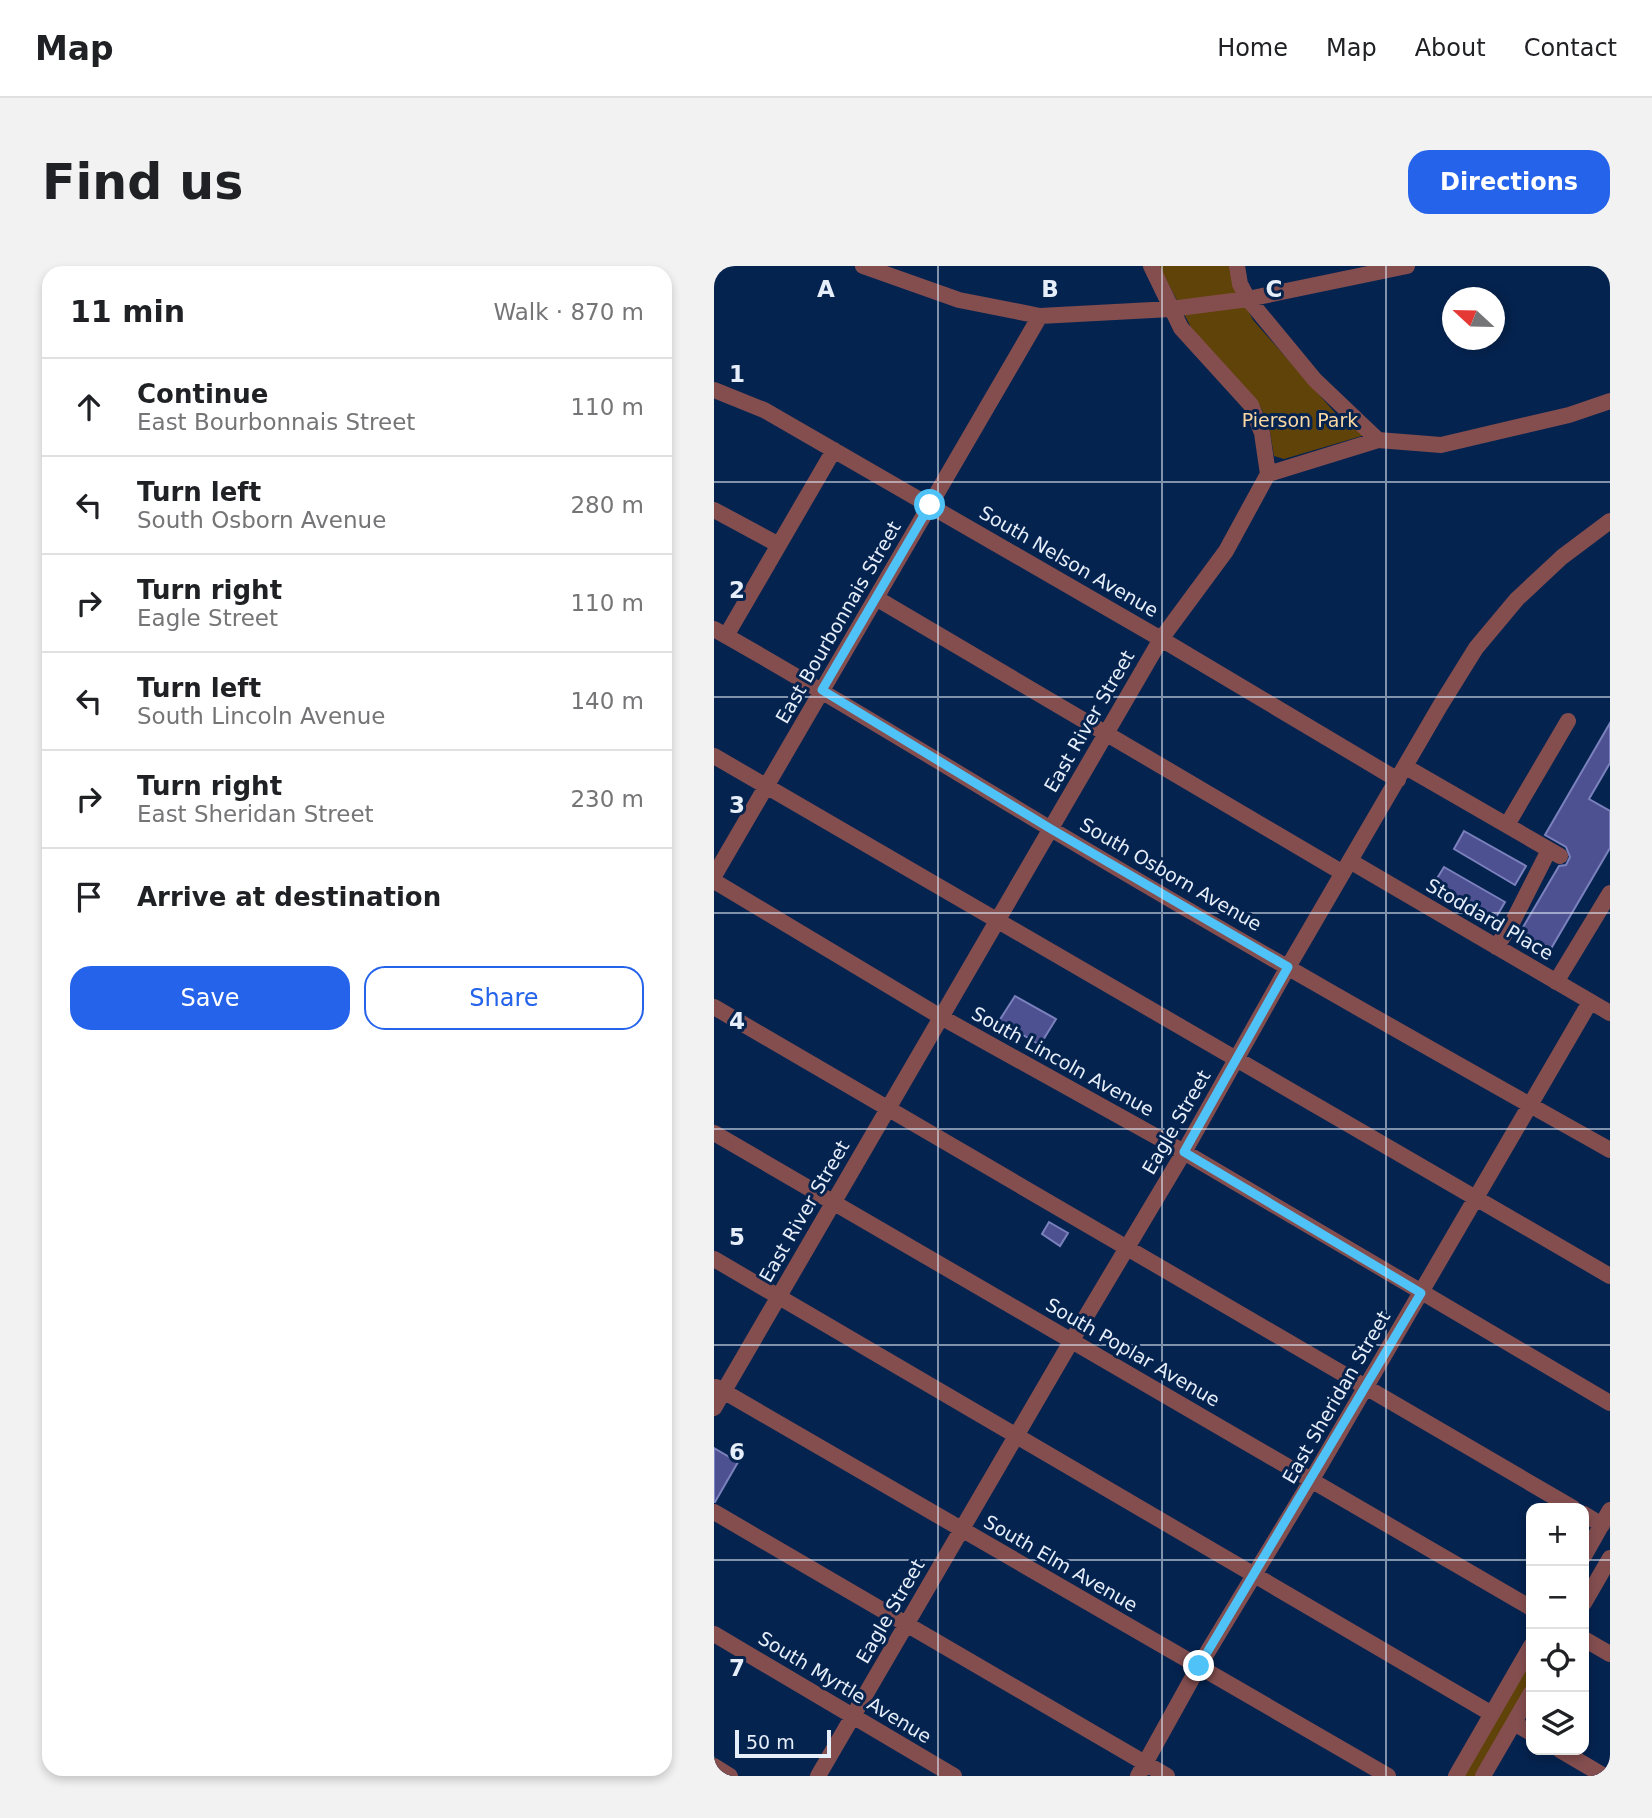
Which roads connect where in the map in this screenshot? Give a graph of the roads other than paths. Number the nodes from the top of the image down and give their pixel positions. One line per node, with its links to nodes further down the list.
1 (863, 266): 7 (street)
2 (1151, 266): 6 (street)
3 (1237, 266): 5 (street)
4 (1407, 266): 5 (street)
5 (1248, 299): 6 (street); 10 (street)
6 (1171, 309): 7 (street); 12 (street)
7 (1040, 316): 13 (street, East Bourbonnais Street)
8 (714, 390): 11 (street, South Nelson Avenue)
9 (1610, 401): 10 (street)
10 (1378, 440): 12 (street)
11 (834, 450): 13 (street, South Nelson Avenue); 16 (street)
12 (1268, 474): 19 (street, East River Street)
13 (930, 505): 17 (street, East Bourbonnais Street); 19 (street, South Nelson Avenue)
14 (714, 510): 16 (street)
15 (1610, 521): 24 (street, Eagle Street)
16 (779, 545): 18 (street)
17 (876, 598): 20 (street, East Bourbonnais Street); 22 (street, Stoddard Place)
18 (720, 633): 20 (street, South Osborn Avenue)
19 (1161, 639): 22 (street, East River Street); 24 (street, South Nelson Avenue)
20 (822, 690): 25 (street, East Bourbonnais Street); 27 (street, South Osborn Avenue)
21 (1568, 721): 26 (street)
22 (1106, 733): 27 (street, East River Street); 28 (street, Stoddard Place)
23 (714, 756): 25 (street)
24 (1402, 773): 26 (street, South Nelson Avenue); 28 (street, Eagle Street)
25 (766, 786): 29 (street, East Bourbonnais Street); 31 (street)
26 (1507, 825): 32 (street, South Nelson Avenue)
27 (1051, 829): 31 (street, East River Street); 33 (street, South Osborn Avenue)
28 (1346, 867): 32 (street, Stoddard Place); 33 (street, Eagle Street)
29 (714, 879): 38 (street, South Lincoln Avenue)
30 (1610, 892): 34 (street)
31 (997, 920): 38 (street, East River Street); 39 (street)
32 (1496, 947): 34 (street, Stoddard Place)
33 (1288, 967): 39 (street, Eagle Street); 40 (street, South Osborn Avenue)
34 (1556, 982): 35 (street, Stoddard Place)
35 (1590, 1002): 37 (street, Stoddard Place); 40 (street, East Sheridan Street)
36 (714, 1007): 41 (street)
37 (1610, 1013)
38 (941, 1017): 41 (street, East River Street); 44 (street, South Lincoln Avenue)
39 (1236, 1059): 44 (street, Eagle Street); 45 (street)
40 (1530, 1105): 43 (street, South Osborn Avenue); 45 (street, East Sheridan Street)
41 (888, 1108): 46 (street, East River Street); 47 (street)
42 (714, 1133): 46 (street, South Poplar Avenue)
43 (1610, 1150)
44 (1184, 1152): 47 (street, Eagle Street); 50 (street, South Lincoln Avenue)
45 (1476, 1198): 49 (street); 50 (street, East Sheridan Street)
46 (832, 1204): 51 (street, East River Street); 52 (street, South Poplar Avenue)
47 (1127, 1248): 52 (street, Eagle Street); 53 (street)
48 (714, 1259): 51 (street)
49 (1610, 1276)
50 (1421, 1293): 53 (street, East Sheridan Street); 55 (street, South Lincoln Avenue)
51 (778, 1297): 54 (street, East River Street); 57 (street)
52 (1072, 1340): 57 (street, Eagle Street); 58 (street, South Poplar Avenue)
53 (1366, 1387): 58 (street, East Sheridan Street); 59 (street)
54 (719, 1389): 56 (street, East River Street); 62 (street, South Elm Avenue)
55 (1610, 1403)
56 (714, 1408)
57 (1016, 1436): 62 (street, Eagle Street); 65 (street)
58 (1311, 1481): 65 (street, East Sheridan Street); 67 (street, South Poplar Avenue)
59 (1564, 1503)
60 (714, 1512): 68 (street)
61 (1606, 1518): 63 (street)
62 (961, 1530): 68 (street, Eagle Street); 73 (street, South Elm Avenue)
63 (1589, 1547)
64 (1610, 1558): 66 (street)
65 (1254, 1575): 73 (street, East Sheridan Street); 75 (street)
66 (1589, 1594)
67 (1526, 1605)
68 (906, 1624): 76 (street, Eagle Street); 81 (street)
69 (714, 1634): 76 (street, South Myrtle Avenue)
70 (1589, 1642): 71 (street)
71 (1610, 1654)
72 (1526, 1655): 75 (street)
73 (1199, 1666): 81 (street, East Sheridan Street); 86 (street, South Elm Avenue)
74 (1526, 1702): 77 (street)
75 (1492, 1714): 87 (street)
76 (853, 1715): 83 (street, Eagle Street); 84 (street, South Myrtle Avenue)
77 (1514, 1723): 78 (street); 88 (street)
78 (1526, 1730)
79 (1568, 1755): 89 (street)
80 (714, 1766): 82 (street)
81 (1141, 1770): 85 (street)
82 (730, 1776)
83 (818, 1776)
84 (954, 1776)
85 (1167, 1776)
86 (1388, 1776)
87 (1456, 1776)
88 (1483, 1776)
89 (1604, 1776)

